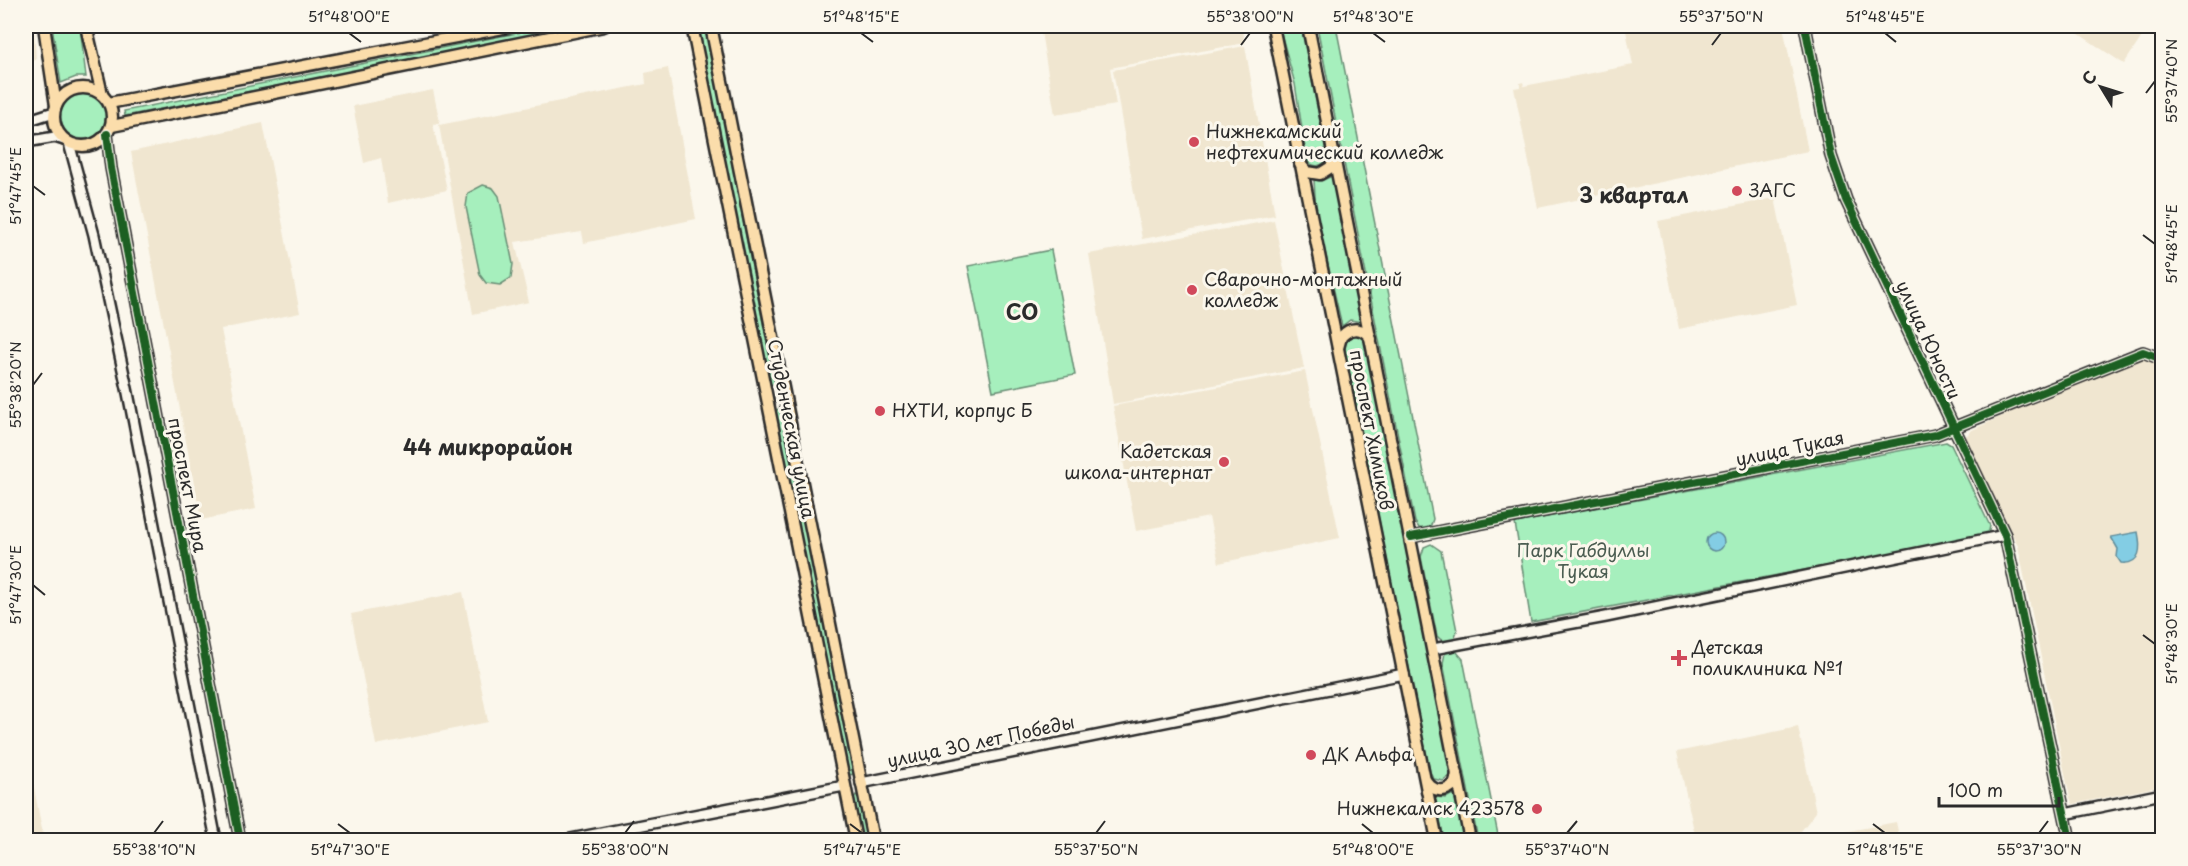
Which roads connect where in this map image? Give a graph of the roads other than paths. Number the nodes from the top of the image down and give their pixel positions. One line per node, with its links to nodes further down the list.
1 (44, 26): 11 (main road)
2 (86, 26): 10 (main road)
3 (514, 26): 10 (main road)
4 (604, 26): 13 (main road)
5 (692, 26): 22 (main road, Студенческая улица)
6 (711, 26): 21 (main road, Студенческая улица)
7 (1273, 26): 17 (main road, проспект Химиков)
8 (1308, 26): 16 (main road, проспект Химиков)
9 (1805, 26): 25 (street, улица Юности)
10 (105, 98): 11 (main road); 13 (main road)
11 (55, 109): 12 (street); 15 (main road)
12 (26, 121)
13 (110, 130): 15 (main road); 37 (street, проспект Мира)
14 (26, 142): 15 (street)
15 (67, 142): 36 (street)
16 (1335, 157): 17 (main road); 18 (main road, проспект Химиков)
17 (1300, 164): 19 (main road, проспект Химиков)
18 (1372, 342): 19 (main road); 27 (main road, проспект Химиков)
19 (1338, 350): 29 (main road, проспект Химиков)
20 (2163, 359): 25 (street, улица Тукая)
21 (781, 386): 22 (main road); 23 (main road, Студенческая улица)
22 (766, 391): 24 (main road, Студенческая улица)
23 (784, 403): 24 (main road); 32 (main road, Студенческая улица)
24 (770, 407): 33 (main road, Студенческая улица)
25 (1953, 430): 26 (street, улица Юности); 27 (street, улица Тукая)
26 (2005, 535): 28 (street); 35 (street, улица Юности)
27 (1411, 537): 28 (main road, проспект Химиков)
28 (1433, 649): 30 (main road, проспект Химиков)
29 (1404, 674): 31 (main road, проспект Химиков); 32 (street, улица 30 лет Победы)
30 (1457, 771): 31 (main road); 42 (main road, проспект Химиков)
31 (1425, 778): 41 (main road, проспект Химиков)
32 (861, 783): 33 (main road, улица 30 лет Победы); 40 (main road, Студенческая улица)
33 (844, 786): 38 (street, улица 30 лет Победы); 39 (main road, Студенческая улица)
34 (2163, 794): 35 (street)
35 (2065, 814): 43 (street, улица Юности)
36 (216, 840)
37 (240, 840)
38 (565, 840)
39 (856, 840)
40 (873, 840)
41 (1437, 840)
42 (1470, 840)
43 (2070, 840)

